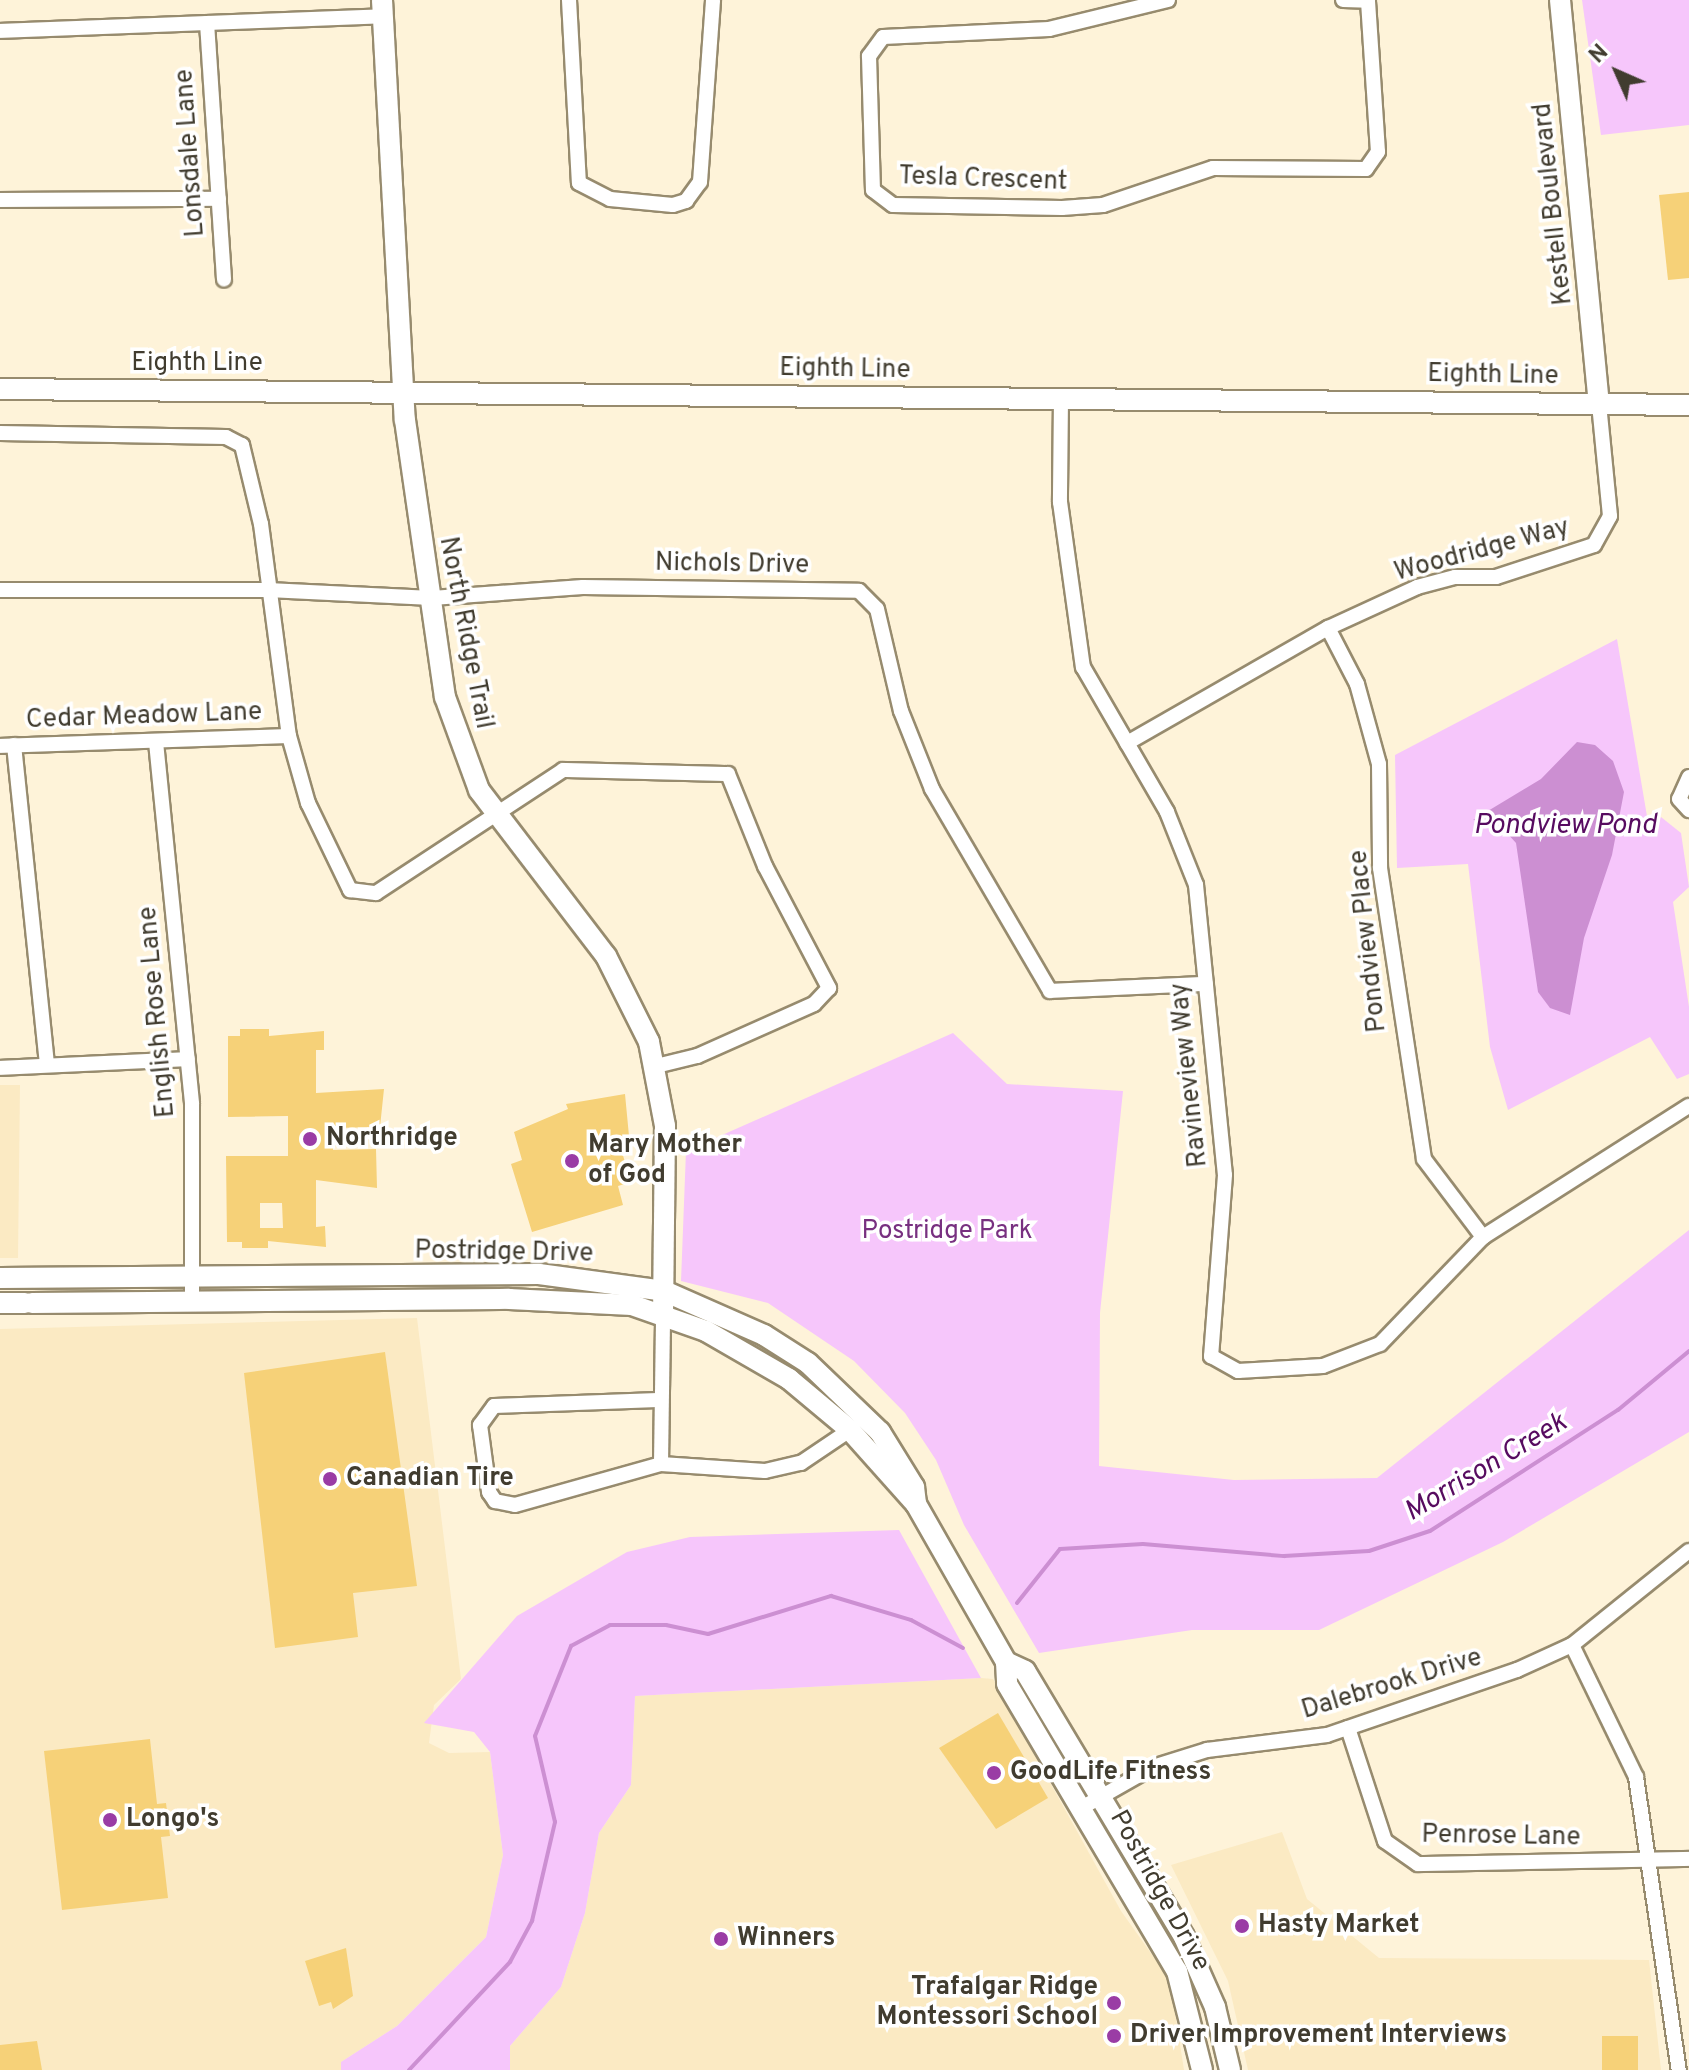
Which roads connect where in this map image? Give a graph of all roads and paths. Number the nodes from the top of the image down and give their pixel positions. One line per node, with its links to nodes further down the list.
1 (569, 0): 2 (street)
2 (713, 0)
3 (1168, 0): 5 (street, Tesla Crescent)
4 (1343, 0): 5 (street, Tesla Crescent)
5 (1368, 0)
6 (1560, 0): 16 (street, Kestell Boulevard)
7 (382, 8): 8 (street); 14 (street, North Ridge Trail)
8 (207, 23): 9 (street); 10 (street, Lonsdale Lane)
9 (0, 31)
10 (219, 199): 11 (street); 12 (street, Lonsdale Lane)
11 (0, 200)
12 (224, 279)
13 (0, 389): 14 (street, Eighth Line)
14 (403, 390): 15 (street, Eighth Line); 21 (street, North Ridge Trail)
15 (1061, 398): 16 (street, Eighth Line); 25 (street, Ravineview Way)
16 (1599, 403): 17 (street, Eighth Line); 22 (street, Woodridge Way)
17 (1689, 405)
18 (0, 433): 20 (street)
19 (0, 590): 20 (street, Nichols Drive)
20 (268, 590): 21 (street, Nichols Drive); 23 (street)
21 (432, 598): 29 (street, North Ridge Trail); 30 (street, Nichols Drive)
22 (1328, 628): 25 (street, Woodridge Way); 36 (street, Pondview Place)
23 (289, 736): 24 (street, Cedar Meadow Lane); 29 (street)
24 (156, 742): 26 (street, Cedar Meadow Lane); 31 (street, English Rose Lane)
25 (1127, 743): 30 (street, Ravineview Way)
26 (7, 745): 32 (street)
27 (1689, 777): 28 (street)
28 (1689, 810)
29 (496, 816): 33 (street, North Ridge Trail); 33 (street)
30 (1206, 984): 36 (street, Ravineview Way)
31 (188, 1059): 32 (street); 38 (street, English Rose Lane)
32 (47, 1064): 34 (street)
33 (656, 1066): 39 (street, North Ridge Trail)
34 (0, 1068)
35 (1688, 1111): 36 (street, Ravineview Way)
36 (1483, 1237)
37 (0, 1278): 38 (street, Postridge Drive)
38 (192, 1278): 39 (street, Postridge Drive); 41 (street, English Rose Lane)
39 (664, 1291): 42 (street, North Ridge Trail); 46 (street, Postridge Drive)
40 (0, 1303): 41 (street, Postridge Drive)
41 (192, 1303): 42 (street, Postridge Drive)
42 (663, 1313): 43 (street); 44 (street, Postridge Drive)
43 (658, 1400): 45 (street); 45 (street)
44 (850, 1430): 45 (street); 46 (street, Postridge Drive)
45 (661, 1464)
46 (916, 1504): 50 (street, Postridge Drive)
47 (1689, 1551): 48 (street, Dalebrook Drive)
48 (1572, 1645): 49 (street, Dalebrook Drive); 51 (street)
49 (1348, 1728): 50 (street, Dalebrook Drive); 51 (street, Penrose Lane)
50 (1091, 1801): 53 (street, Postridge Drive); 54 (street, Postridge Drive)
51 (1648, 1859): 52 (street, Penrose Lane); 55 (street)
52 (1689, 1859)
53 (1202, 2070)
54 (1230, 2070)
55 (1679, 2070)

